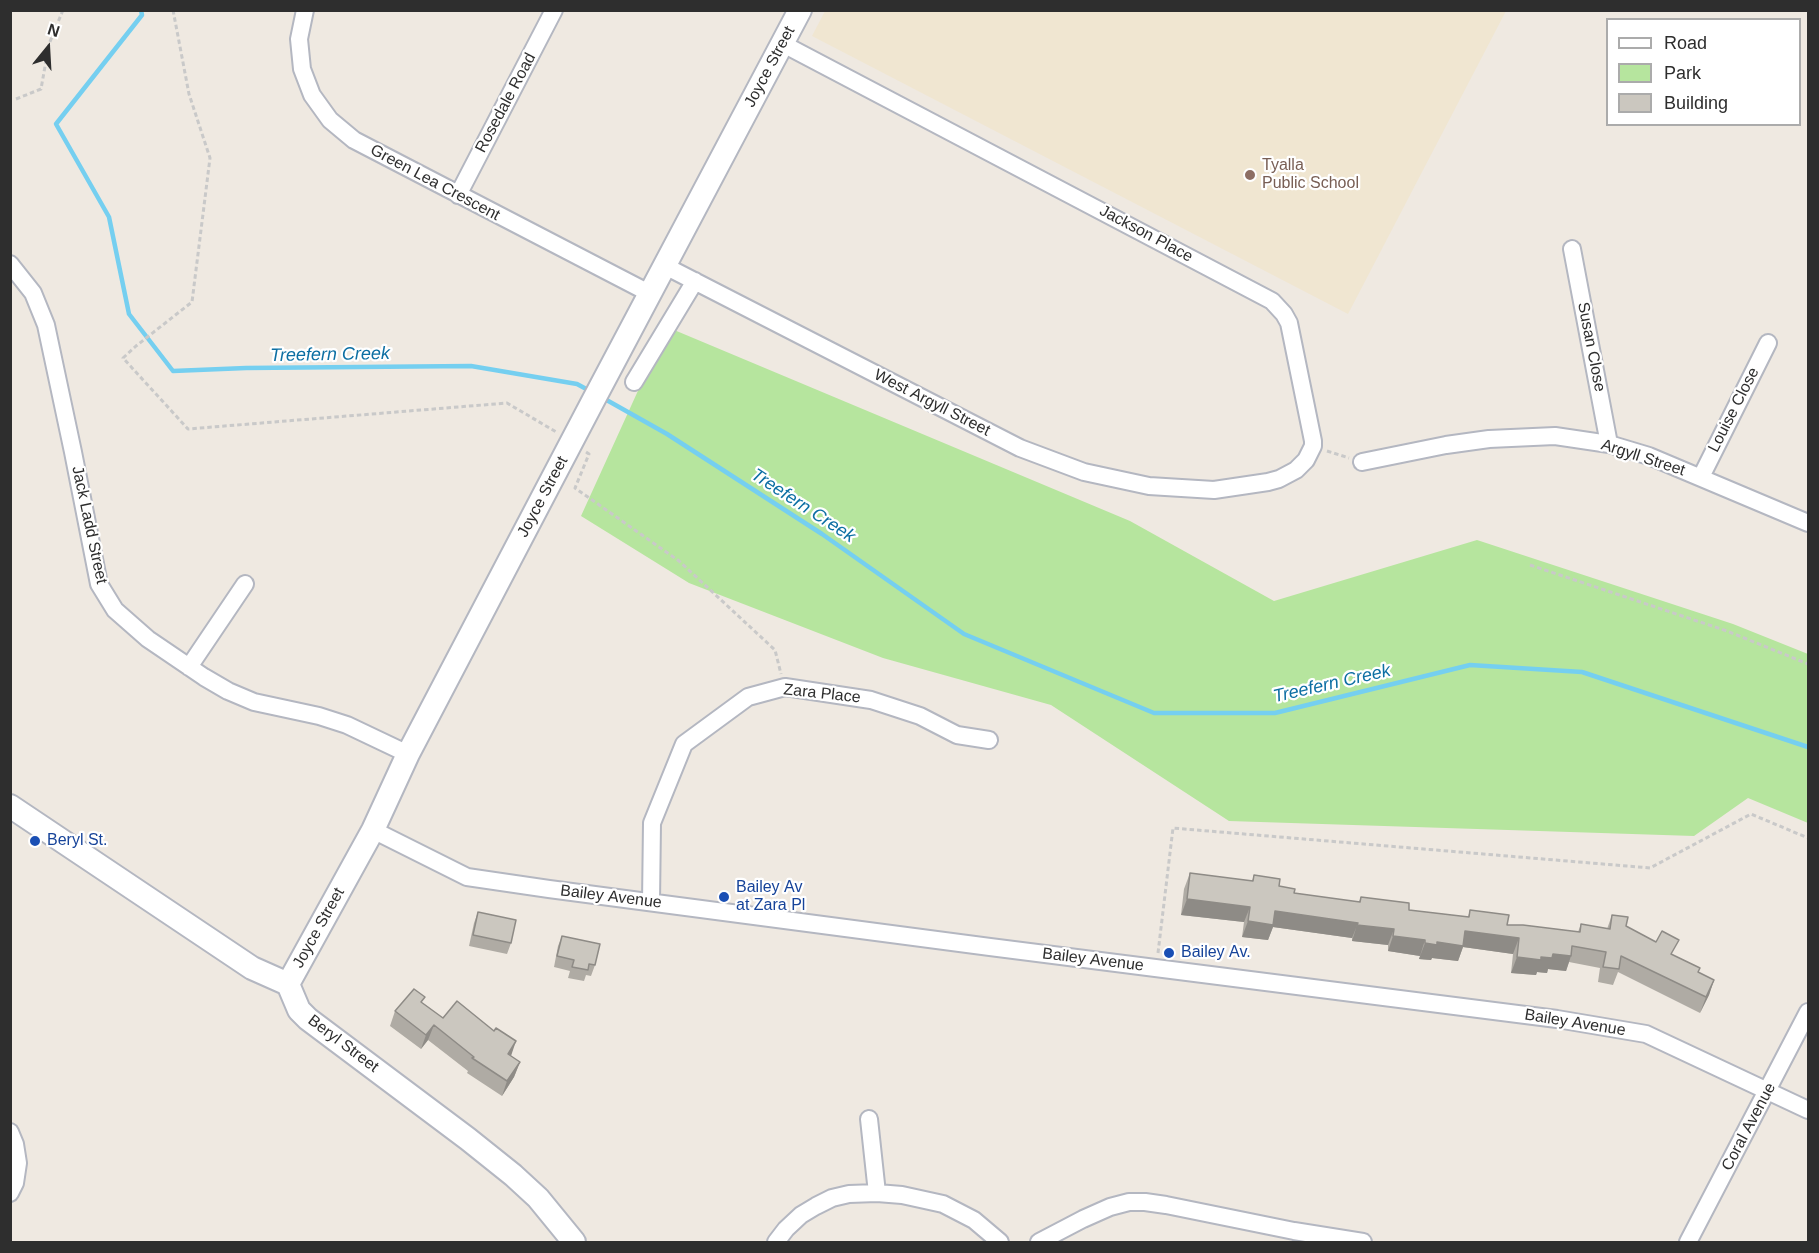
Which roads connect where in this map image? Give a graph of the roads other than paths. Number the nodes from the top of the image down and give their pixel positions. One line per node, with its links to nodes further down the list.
1 (305, 10): 5 (street, Green Lea Crescent)
2 (554, 10): 5 (street, Rosedale Road)
3 (800, 10): 4 (street, Joyce Street)
4 (783, 44): 8 (street, Joyce Street); 16 (street, Jackson Place)
5 (458, 195): 10 (street, Green Lea Crescent)
6 (1572, 249): 13 (street, Susan Close)
7 (10, 264): 19 (street, Jack Ladd Street)
8 (665, 266): 9 (street, West Argyll Street); 10 (street, Joyce Street)
9 (695, 281): 12 (street); 16 (street, West Argyll Street)
10 (650, 293): 21 (street, Joyce Street)
11 (1768, 343): 15 (street, Louise Close)
12 (634, 382)
13 (1610, 444): 14 (street, Argyll Street); 15 (street, Argyll Street)
14 (1362, 462)
15 (1701, 477): 17 (street, Argyll Street)
16 (1214, 490)
17 (1809, 523)
18 (245, 584): 19 (street)
19 (189, 666): 21 (street, Jack Ladd Street)
20 (989, 740): 24 (street, Zara Place)
21 (408, 754): 23 (street, Joyce Street)
22 (10, 806): 25 (street)
23 (373, 830): 24 (street, Bailey Avenue); 25 (street, Joyce Street)
24 (651, 902): 27 (street, Bailey Avenue)
25 (288, 984): 33 (street, Beryl Street)
26 (1809, 1012): 27 (street, Coral Avenue)
27 (1767, 1092): 28 (street, Bailey Avenue); 38 (street, Coral Avenue)
28 (1809, 1110)
29 (868, 1119): 32 (street)
30 (10, 1132): 31 (street)
31 (10, 1193)
32 (877, 1193): 34 (street); 35 (street)
33 (574, 1242)
34 (776, 1242)
35 (1000, 1242)
36 (1039, 1242): 37 (street)
37 (1363, 1242)
38 (1688, 1242)

